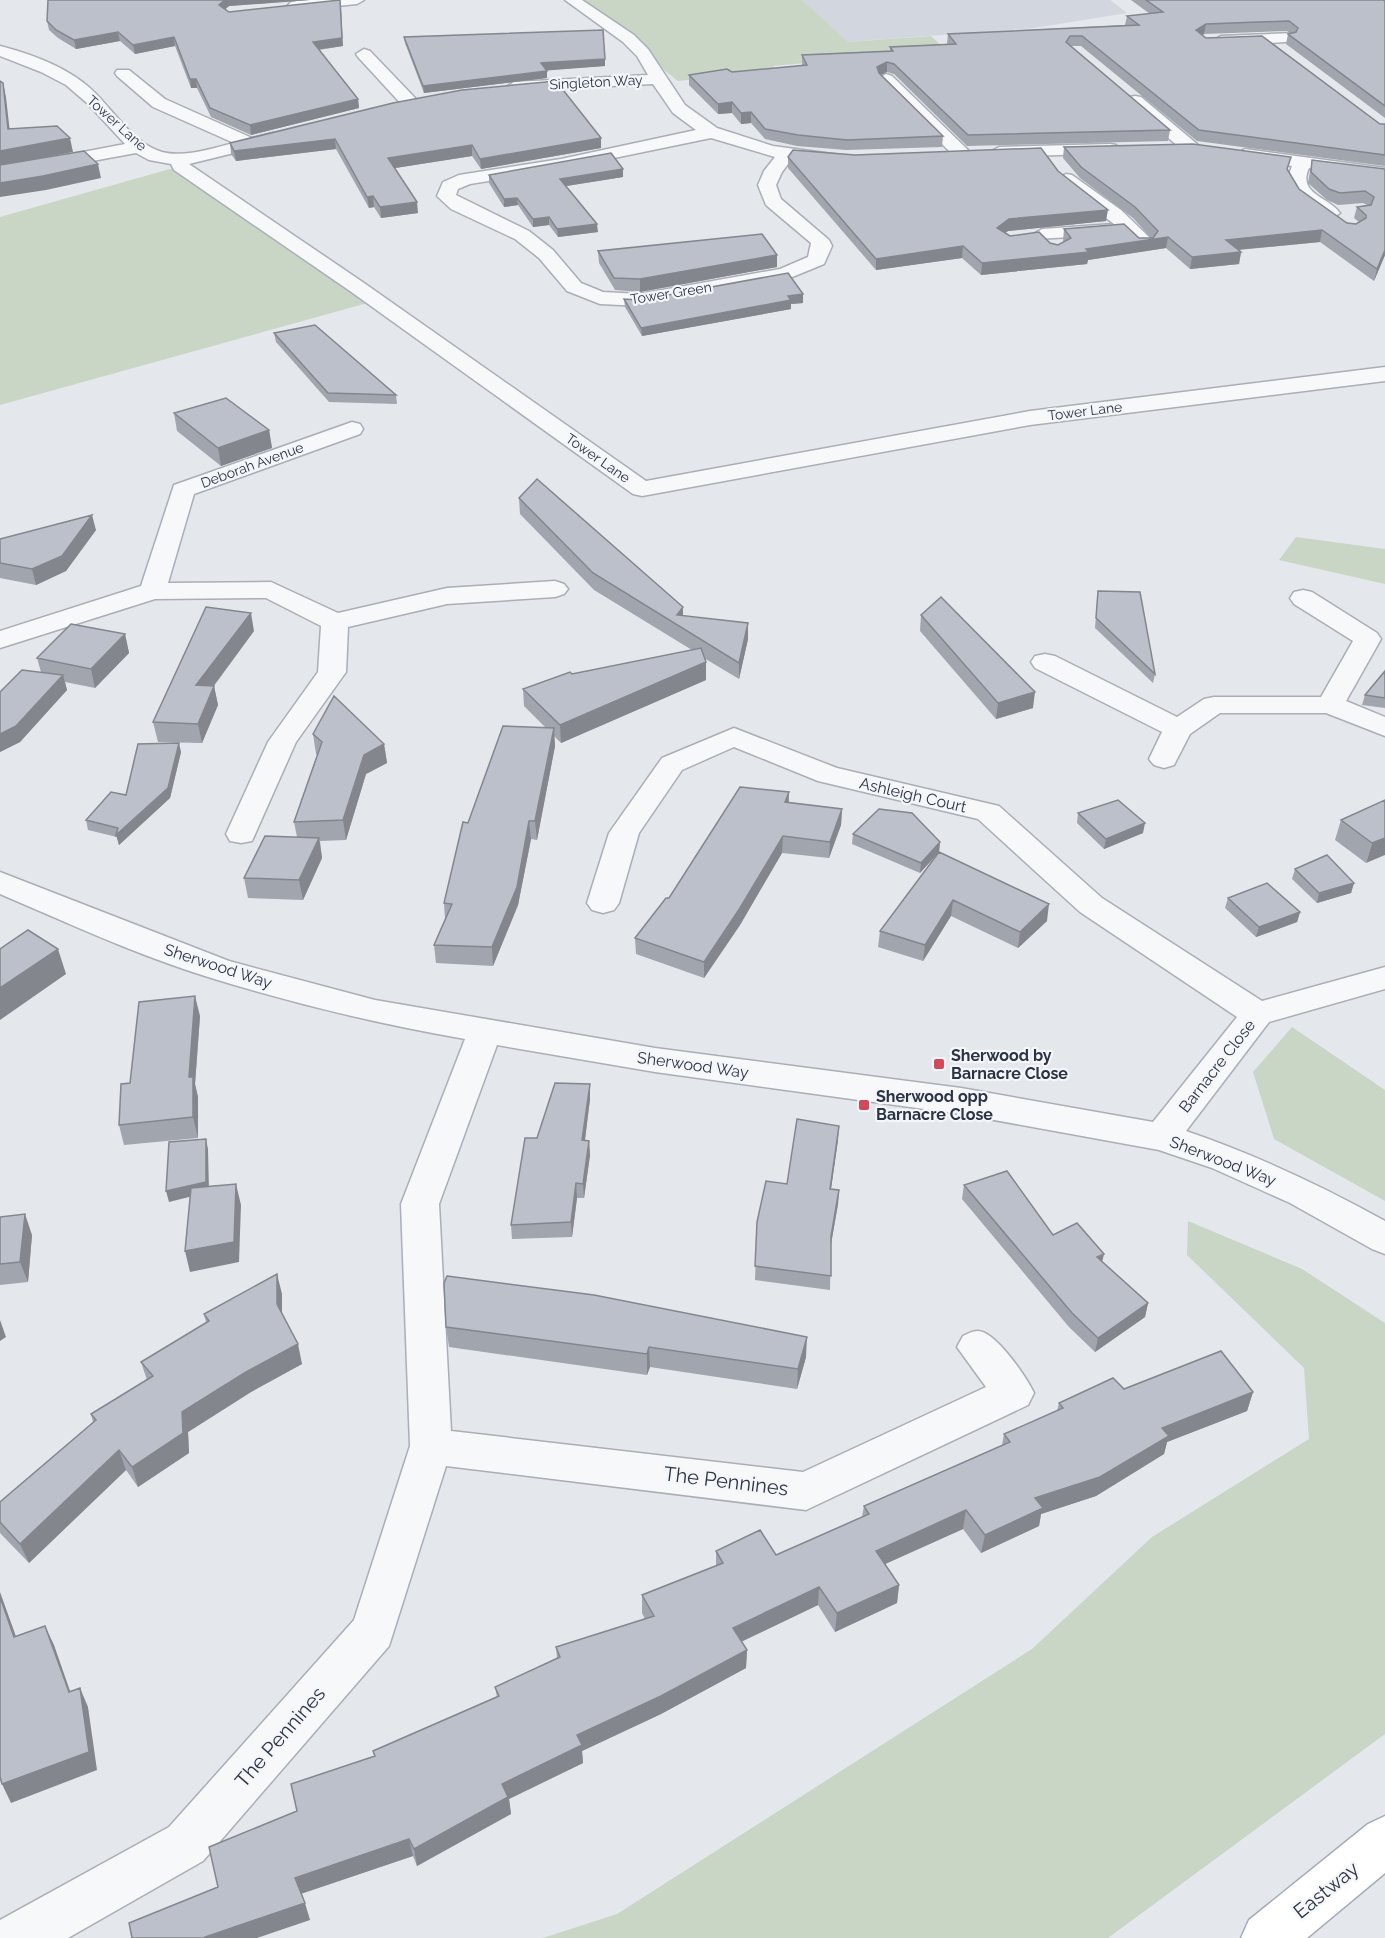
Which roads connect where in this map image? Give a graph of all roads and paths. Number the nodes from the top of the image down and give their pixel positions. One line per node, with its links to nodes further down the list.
1 (357, 0): 3 (street)
2 (572, 0): 14 (street)
3 (286, 7)
4 (1294, 38): 5 (street)
5 (1265, 39): 6 (street); 8 (street)
6 (1204, 41)
7 (0, 51): 10 (street, Tower Lane)
8 (1284, 53)
9 (364, 54): 18 (street)
10 (30, 63): 11 (street); 23 (street, Tower Lane)
11 (10, 69)
12 (123, 73): 22 (street)
13 (904, 78): 28 (street)
14 (659, 79): 16 (street, Singleton Way); 20 (street)
15 (1120, 88): 24 (street)
16 (493, 89)
17 (431, 99): 18 (street)
18 (410, 103): 19 (street)
19 (387, 108)
20 (713, 132): 29 (street); 29 (street, Tower Green)
21 (284, 135): 22 (street)
22 (249, 143): 31 (street)
23 (140, 147): 31 (street, Tower Lane); 34 (street)
24 (1191, 148): 26 (street); 33 (street)
25 (1131, 149): 27 (street)
26 (1167, 149)
27 (1047, 150): 28 (street); 37 (street)
28 (961, 153): 30 (street)
29 (787, 154): 32 (street)
30 (939, 155)
31 (180, 158): 42 (street, Tower Lane)
32 (848, 160)
33 (1303, 161): 35 (street); 36 (street)
34 (0, 173)
35 (1385, 173)
36 (1342, 216)
37 (1129, 227): 38 (street); 40 (street)
38 (1042, 235): 39 (street); 41 (street)
39 (1020, 238)
40 (1144, 243)
41 (1057, 249)
42 (1385, 374)
43 (352, 429): 45 (street, Deborah Avenue)
44 (555, 589): 47 (street)
45 (153, 591): 47 (street); 48 (street)
46 (1303, 598): 50 (street)
47 (335, 622): 54 (street)
48 (0, 640)
49 (1045, 662): 52 (street)
50 (1330, 705): 51 (street); 52 (street)
51 (1385, 727)
52 (1178, 729): 53 (street)
53 (1164, 759)
54 (241, 834)
55 (2, 887): 59 (street, Sherwood Way)
56 (603, 903): 58 (street, Ashleigh Court)
57 (1385, 978): 58 (street, Barnacre Close)
58 (1257, 1014): 60 (street, Barnacre Close)
59 (485, 1032): 60 (street, Sherwood Way); 63 (street, The Pennines)
60 (1162, 1137): 61 (street, Sherwood Way)
61 (1385, 1239)
62 (977, 1347): 63 (street, The Pennines)
63 (431, 1446): 65 (street, The Pennines)
64 (1385, 1841): 66 (main road, Eastway)
65 (18, 1938)
66 (1267, 1938)

